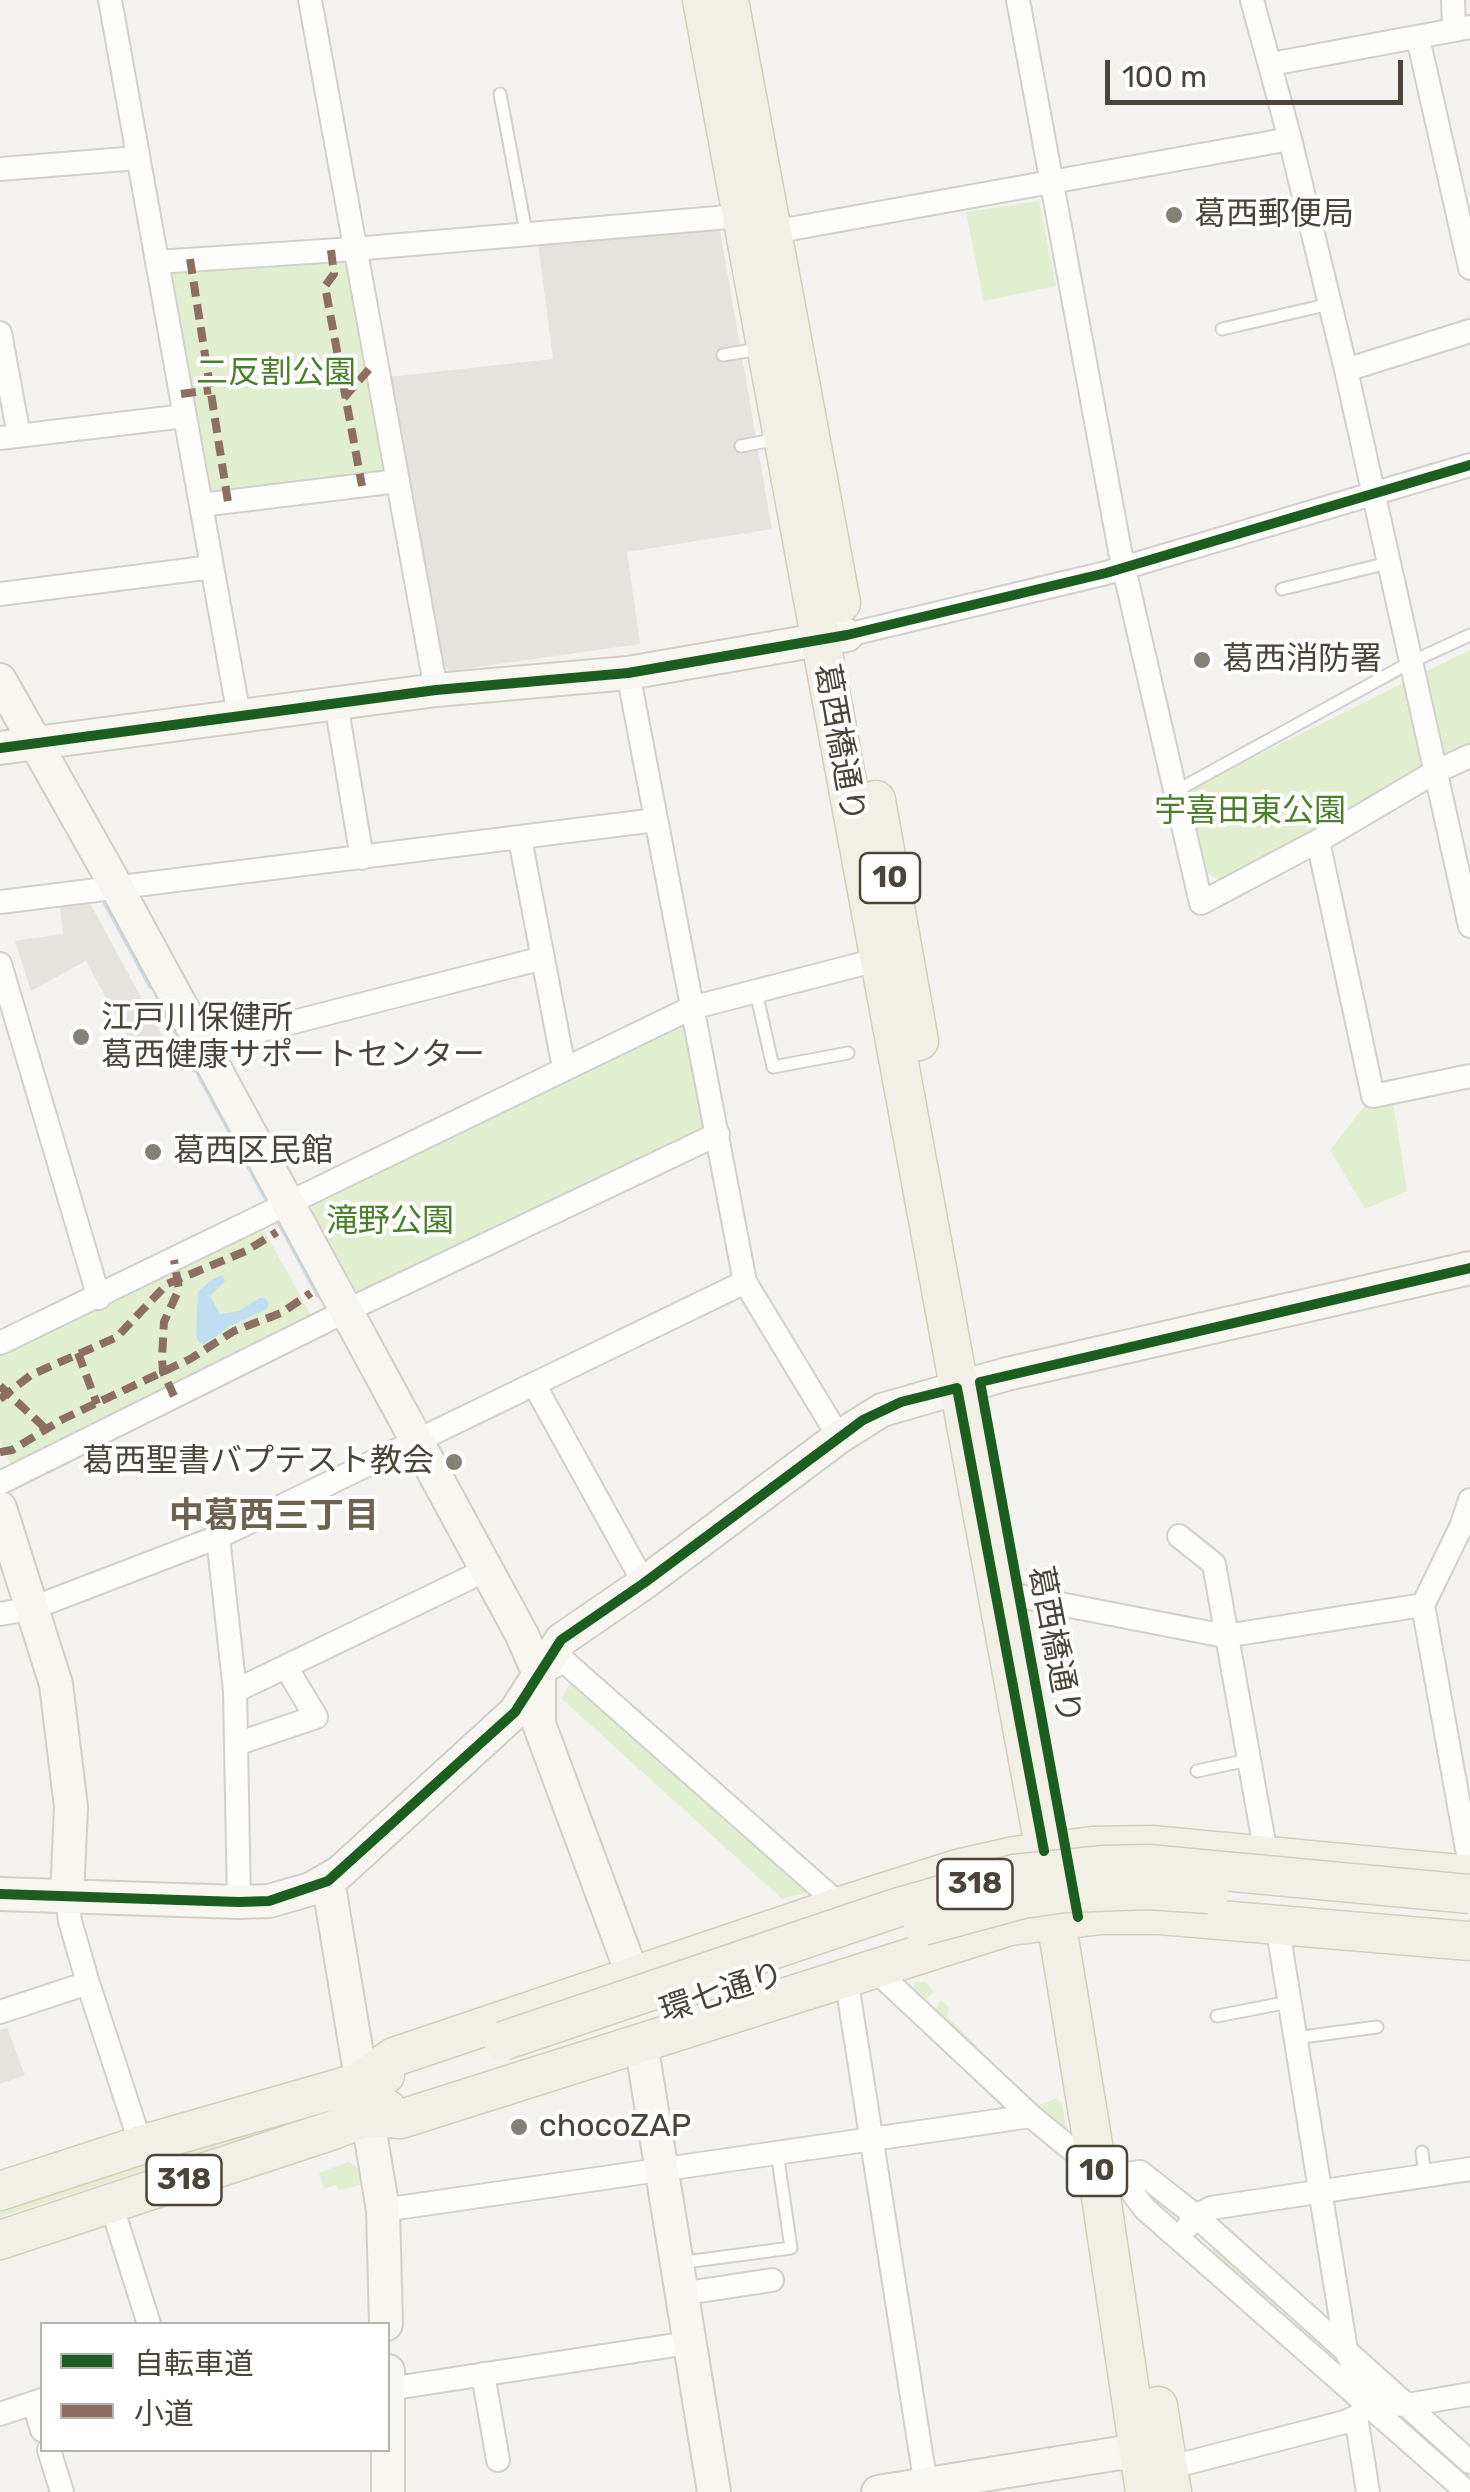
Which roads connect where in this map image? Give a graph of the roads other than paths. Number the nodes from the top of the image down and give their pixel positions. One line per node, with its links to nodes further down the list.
1 (110, 0): 13 (street)
2 (310, 0): 18 (street)
3 (702, 0): 16 (main road, 葛西橋通り / 10)
4 (729, 0): 16 (main road, 葛西橋通り / 10)
5 (1018, 0): 15 (street)
6 (1252, 0): 10 (street)
7 (1452, 0): 8 (street)
8 (1462, 29): 9 (street)
9 (1418, 38): 10 (street); 20 (street)
10 (1271, 64): 12 (street)
11 (500, 94): 17 (lane)
12 (1290, 139): 15 (street); 21 (street)
13 (138, 158): 14 (street); 19 (street)
14 (0, 170)
15 (1052, 182): 16 (street); 39 (street)
16 (756, 224): 17 (street); 25 (main road, 葛西橋通り / 10); 28 (main road, 葛西橋通り / 10)
17 (526, 232): 18 (street)
18 (354, 249): 19 (street); 34 (street)
19 (157, 262): 29 (street)
20 (1470, 268)
21 (1330, 304): 22 (lane); 27 (street)
22 (1222, 329)
23 (1470, 331): 27 (street)
24 (0, 333): 30 (street)
25 (766, 348): 26 (lane); 28 (lane); 31 (main road, 葛西橋通り / 10)
26 (723, 354)
27 (1346, 370): 35 (street)
28 (799, 375): 43 (main road, 葛西橋通り / 10)
29 (185, 416): 30 (street); 36 (street)
30 (10, 437)
31 (782, 438): 32 (lane); 43 (main road, 葛西橋通り / 10)
32 (741, 446)
33 (1470, 465): 35 (street)
34 (398, 481): 36 (street); 47 (street)
35 (1373, 495): 37 (street); 39 (street)
36 (201, 505): 38 (street)
37 (1388, 563): 40 (lane); 44 (street)
38 (212, 567): 41 (street); 49 (street)
39 (1124, 568): 43 (street); 54 (street)
40 (1282, 588)
41 (0, 594)
42 (1470, 635): 44 (lane)
43 (834, 637): 45 (street); 63 (main road, 葛西橋通り / 10); 78 (main road, 葛西橋通り / 10)
44 (1411, 662): 53 (street); 54 (lane)
45 (628, 673): 47 (street); 55 (street)
46 (0, 680): 50 (street)
47 (436, 690): 48 (street)
48 (336, 703): 49 (street); 58 (street)
49 (239, 716): 50 (street)
50 (36, 743): 51 (street); 59 (street)
51 (0, 748)
52 (1470, 756): 53 (street)
53 (1435, 772): 57 (street); 61 (street)
54 (1176, 792): 57 (street)
55 (656, 820): 56 (street); 66 (street)
56 (520, 839): 58 (street); 62 (street)
57 (1318, 842): 70 (street)
58 (362, 858): 59 (street)
59 (116, 886): 60 (street); 67 (street)
60 (0, 902)
61 (1470, 926)
62 (543, 958): 67 (street); 69 (street)
63 (878, 960): 65 (street); 78 (main road, 葛西橋通り / 10)
64 (0, 964): 75 (street)
65 (756, 992): 66 (street); 68 (lane)
66 (691, 1008): 69 (street); 71 (street)
67 (200, 1046): 72 (street)
68 (848, 1053)
69 (564, 1068): 72 (street)
70 (1470, 1076)
71 (718, 1134): 74 (street); 76 (street)
72 (288, 1202): 75 (street); 76 (street)
73 (1470, 1268): 78 (street)
74 (745, 1282): 79 (street); 80 (street)
75 (100, 1298): 77 (street)
76 (346, 1311): 81 (street); 82 (street)
77 (0, 1344)
78 (968, 1385): 80 (street); 90 (main road, 葛西橋通り / 10); 100 (main road, 葛西橋通り / 10)
79 (535, 1386): 81 (street); 89 (street)
80 (839, 1437): 89 (street)
81 (417, 1442): 87 (street); 88 (street)
82 (0, 1483)
83 (1470, 1500): 85 (street)
84 (0, 1508): 92 (street)
85 (1466, 1526): 91 (street)
86 (1179, 1536): 93 (street)
87 (218, 1537): 92 (street); 96 (street)
88 (486, 1570): 94 (street); 95 (street)
89 (644, 1583): 95 (street)
90 (1019, 1596): 93 (street); 100 (main road, 葛西橋通り / 10)
91 (1423, 1605): 93 (street); 102 (street)
92 (15, 1612): 107 (street)
93 (1224, 1636): 98 (street)
94 (286, 1667): 96 (street); 97 (street)
95 (539, 1674): 104 (street); 109 (street); 115 (street)
96 (235, 1692): 97 (street)
97 (236, 1744): 108 (street)
98 (1248, 1760): 99 (lane); 101 (street)
99 (1197, 1771)
100 (1055, 1850): 101 (main road); 109 (main road); 110 (main road, 葛西橋通り / 10)
101 (1266, 1854): 103 (main road)
102 (1470, 1866)
103 (1470, 1876)
104 (328, 1881): 108 (street); 124 (street)
105 (0, 1894): 107 (street)
106 (1470, 1894): 123 (main road, 環七通り / 318, bridge)
107 (67, 1897): 108 (street); 116 (street)
108 (239, 1902)
109 (841, 1906): 115 (main road)
110 (1066, 1918): 112 (main road, 318); 114 (main road, 318); 129 (main road, 葛西橋通り / 10)
111 (1470, 1919): 123 (main road, 環七通り / 318, bridge)
112 (1276, 1924): 113 (main road, 318); 117 (street)
113 (1470, 1941)
114 (860, 1972): 122 (main road, 318); 125 (street); 126 (street)
115 (634, 1976): 124 (main road)
116 (88, 1984): 118 (street); 127 (street)
117 (1289, 2002): 119 (lane); 121 (street)
118 (0, 2012)
119 (1217, 2016)
120 (1377, 2027): 121 (lane)
121 (1295, 2038): 133 (street)
122 (641, 2043): 124 (main road, 318); 131 (street)
123 (507, 2052): 124 (main road, 環七通り / 318)
124 (364, 2099): 127 (main road, 環七通り / 318); 134 (main road, 環七通り / 318); 135 (street)
125 (1032, 2116): 126 (street); 129 (street)
126 (872, 2138): 128 (street); 157 (street)
127 (141, 2145): 132 (main road, 環七通り / 318)
128 (777, 2152): 131 (street); 139 (lane)
129 (1104, 2168): 136 (street); 137 (street); 156 (main road, 葛西橋通り / 10)
130 (1470, 2168): 133 (street)
131 (660, 2169): 135 (street); 139 (street)
132 (0, 2190)
133 (1321, 2190): 136 (street); 144 (street)
134 (112, 2204): 138 (main road, 環七通り / 318); 141 (street)
135 (382, 2210): 142 (street)
136 (1196, 2216): 137 (street); 144 (street)
137 (1179, 2237): 150 (street)
138 (0, 2240)
139 (678, 2279): 140 (street); 143 (street)
140 (772, 2280)
141 (147, 2322)
142 (386, 2322)
143 (688, 2343): 145 (street); 160 (street)
144 (1346, 2350): 149 (street); 150 (street)
145 (482, 2374): 146 (street); 154 (street)
146 (390, 2389)
147 (1470, 2394): 149 (street)
148 (38, 2401): 151 (street)
149 (1407, 2405): 150 (street); 155 (street)
150 (1362, 2410): 156 (street); 162 (street); 163 (street)
151 (0, 2414)
152 (50, 2452): 158 (street)
153 (388, 2452): 159 (street)
154 (498, 2460)
155 (1470, 2462)
156 (1156, 2476): 157 (street)
157 (927, 2488): 161 (street)
158 (62, 2492)
159 (388, 2492)
160 (714, 2492)
161 (878, 2492)
162 (1368, 2492)
163 (1467, 2492)

